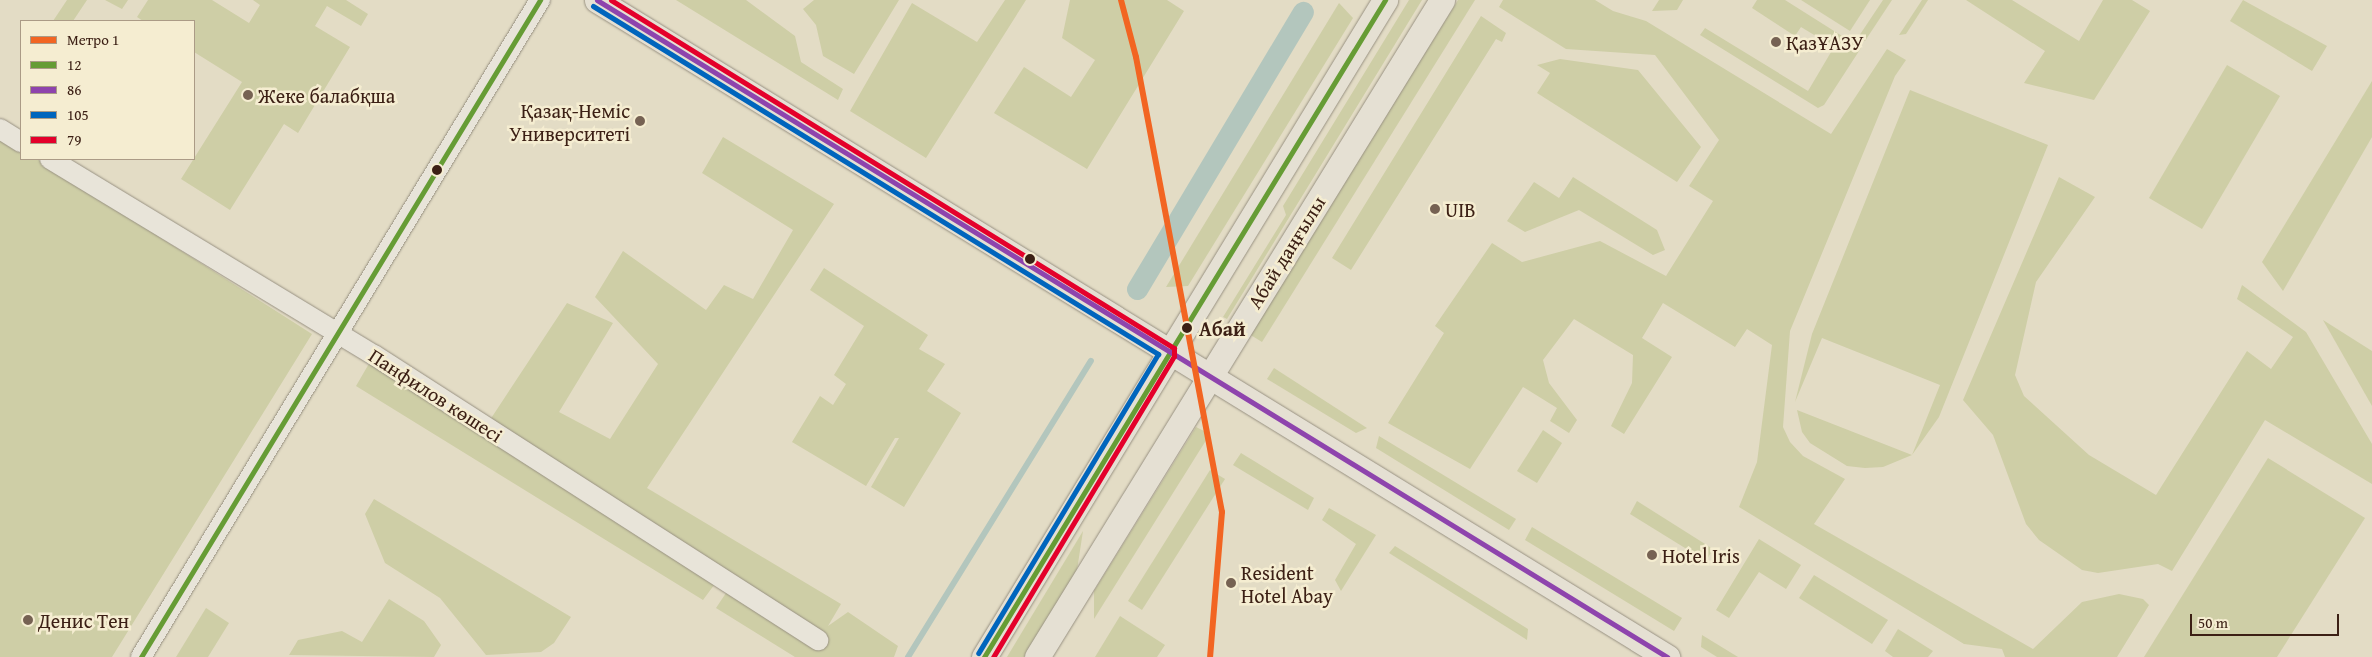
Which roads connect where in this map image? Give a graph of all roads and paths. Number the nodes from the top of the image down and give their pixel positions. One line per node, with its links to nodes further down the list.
1 (540, 0): 8 (street)
2 (597, 0): 9 (main road)
3 (1385, 0): 9 (main road)
4 (1442, 0): 10 (main road, Абай даңғылы)
5 (0, 129): 6 (street)
6 (20, 141)
7 (52, 160): 8 (street, Панфилов көшесі)
8 (338, 333): 11 (street, Панфилов көшесі); 12 (street)
9 (1168, 352): 10 (main road); 13 (main road)
10 (1209, 377): 14 (main road, Абай даңғылы); 15 (main road)
11 (818, 640)
12 (141, 657)
13 (984, 657)
14 (1037, 657)
15 (1667, 657)

